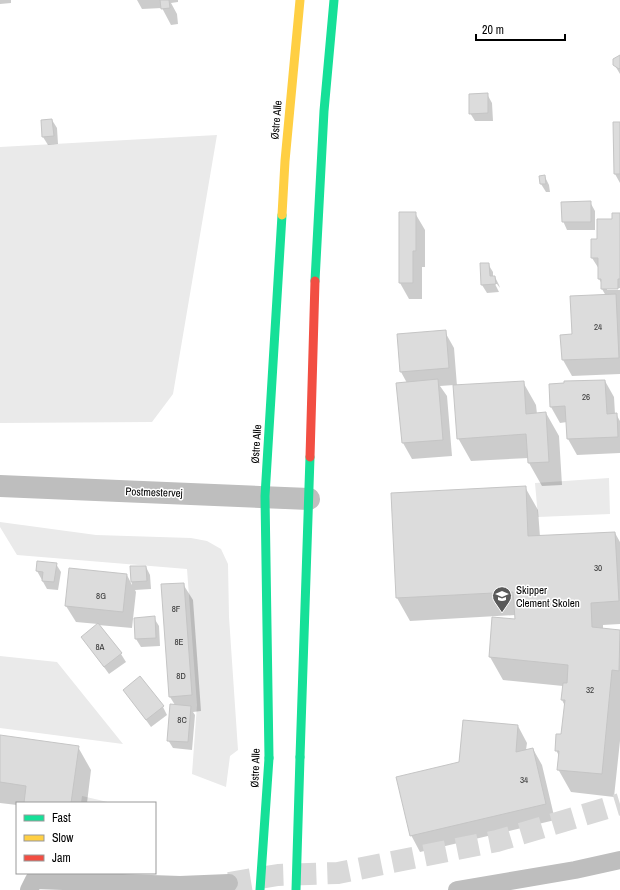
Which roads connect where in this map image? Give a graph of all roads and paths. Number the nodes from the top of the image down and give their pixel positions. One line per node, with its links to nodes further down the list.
1 (300, 0): 4 (street, Østre Alle)
2 (334, 0): 5 (street)
3 (0, 486): 4 (street, Postmestervej)
4 (265, 496): 5 (street, Postmestervej); 10 (street, Østre Alle, bridge)
5 (309, 499): 11 (street, bridge)
6 (620, 860): 12 (lane)
7 (230, 883): 8 (lane)
8 (206, 887): 9 (lane)
9 (29, 890)
10 (260, 890)
11 (296, 890)
12 (457, 890)

